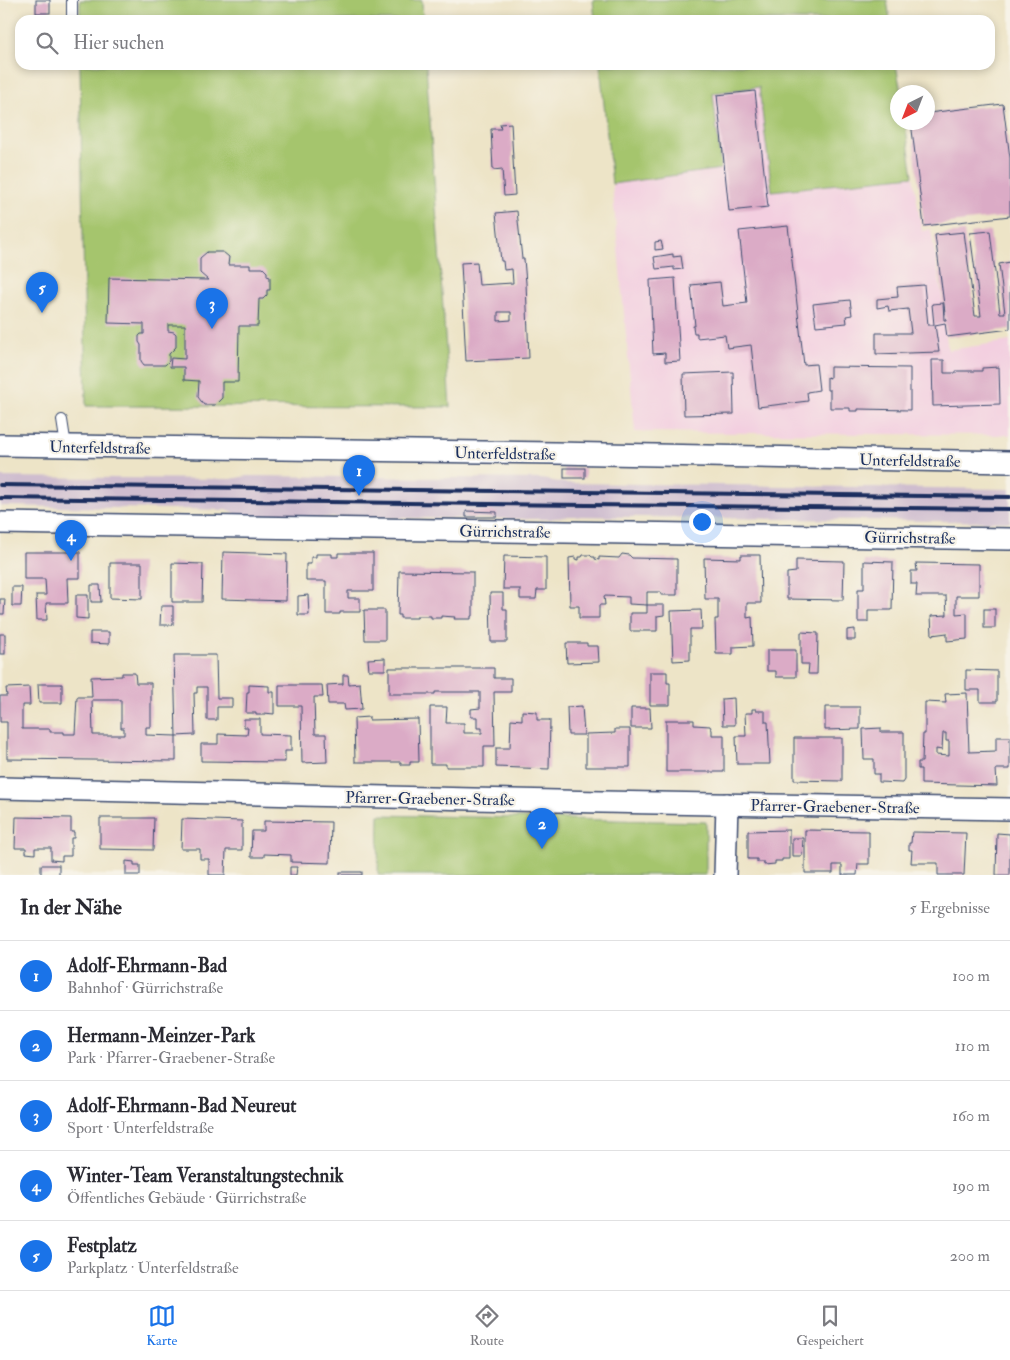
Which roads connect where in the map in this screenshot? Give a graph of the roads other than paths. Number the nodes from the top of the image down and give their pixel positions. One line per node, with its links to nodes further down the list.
1 (72, 0): 2 (lane)
2 (72, 15)
3 (62, 420): 5 (lane)
4 (0, 445): 5 (street, Unterfeldstraße)
5 (66, 446): 6 (street, Unterfeldstraße)
6 (1010, 462)
7 (0, 524): 8 (street, Gürrichstraße)
8 (1010, 539)
9 (0, 788): 10 (street, Pfarrer-Graebener-Straße)
10 (726, 804): 11 (street, Pfarrer-Graebener-Straße); 12 (street)
11 (1010, 809)
12 (725, 875)

